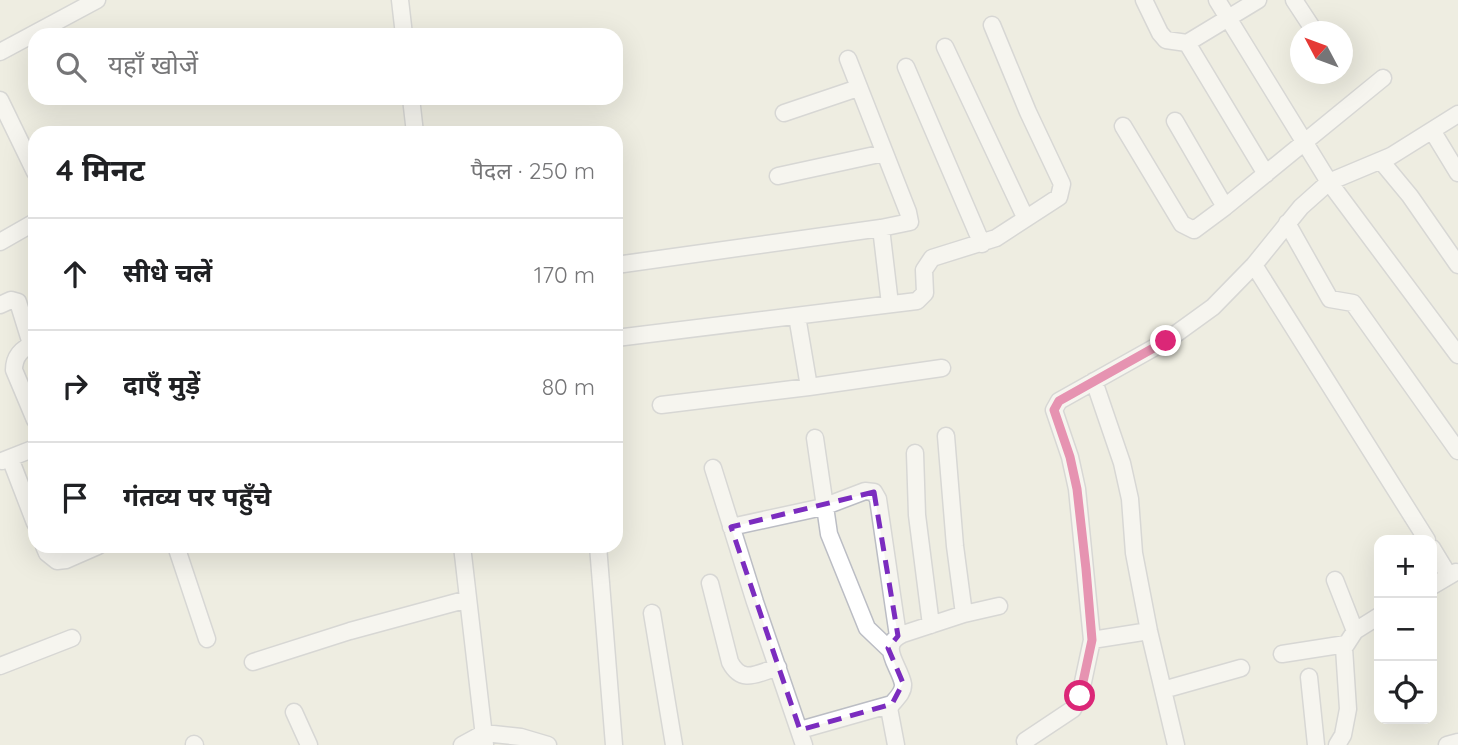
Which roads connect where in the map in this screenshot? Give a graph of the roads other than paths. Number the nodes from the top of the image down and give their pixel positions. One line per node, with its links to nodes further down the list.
1 (97, 0): 10 (street)
2 (400, 0): 11 (street)
3 (1144, 0): 13 (street)
4 (1217, 0): 7 (street)
5 (1258, 0): 7 (street)
6 (1294, 0): 8 (street)
7 (1227, 18): 13 (street); 28 (street)
8 (1308, 21)
9 (992, 24): 37 (street)
10 (45, 28)
11 (403, 28)
12 (28, 37): 15 (street)
13 (1186, 43): 33 (street)
14 (945, 47): 37 (street)
15 (0, 52)
16 (848, 59): 19 (street)
17 (906, 67): 42 (street)
18 (1383, 78): 28 (street)
19 (858, 88): 22 (street); 29 (street)
20 (0, 100): 30 (street)
21 (412, 105): 25 (street)
22 (785, 113)
23 (1458, 114): 27 (street)
24 (1175, 121): 36 (street)
25 (414, 126)
26 (1123, 126): 36 (street)
27 (1433, 132): 31 (street); 32 (street)
28 (1305, 143): 33 (street); 35 (street)
29 (884, 153): 34 (street); 40 (street)
30 (28, 158)
31 (1381, 160): 35 (street); 45 (street)
32 (1458, 173)
33 (1266, 174): 36 (street)
34 (778, 176)
35 (1329, 182): 38 (street); 52 (street)
36 (1225, 207)
37 (1025, 217): 42 (street)
38 (1287, 223): 44 (street); 61 (street)
39 (28, 226): 41 (street)
40 (881, 228): 43 (street); 47 (street)
41 (0, 242)
42 (982, 244): 47 (street)
43 (623, 264)
44 (1254, 265): 54 (street); 68 (street)
45 (1458, 265)
46 (0, 304): 49 (street)
47 (890, 304): 48 (street)
48 (797, 316): 50 (street); 55 (street)
49 (28, 330)
50 (623, 337)
51 (28, 347): 56 (street)
52 (1458, 355)
53 (942, 368): 55 (street)
54 (1094, 381): 85 (street); 89 (street)
55 (809, 387): 57 (street)
56 (28, 403)
57 (661, 405)
58 (946, 436): 82 (street)
59 (815, 438): 65 (street)
60 (28, 451): 63 (street)
61 (1458, 451)
62 (915, 453): 84 (street)
63 (5, 460): 66 (street)
64 (713, 468): 67 (street)
65 (823, 507): 67 (street); 90 (street); 90 (street)
66 (28, 508)
67 (732, 527): 94 (street)
68 (1424, 535)
69 (47, 553): 70 (street)
70 (82, 553)
71 (178, 553): 88 (street)
72 (463, 553): 79 (street)
73 (599, 553): 107 (street)
74 (1437, 554): 75 (street)
75 (1454, 573): 78 (street)
76 (1335, 580): 87 (street)
77 (709, 583): 94 (street)
78 (1437, 583)
79 (468, 599): 92 (street); 101 (street)
80 (999, 606): 82 (street)
81 (652, 613): 108 (street)
82 (964, 614): 84 (street)
83 (1374, 621): 87 (street)
84 (931, 625): 90 (street)
85 (1149, 631): 89 (street); 97 (street)
86 (72, 638): 93 (street)
87 (1351, 638): 91 (street); 112 (street)
88 (207, 639)
89 (1092, 640): 103 (street)
90 (894, 643): 98 (street)
91 (1282, 654)
92 (253, 662)
93 (0, 666)
94 (778, 667): 100 (street)
95 (1241, 668): 97 (street)
96 (1308, 677): 111 (street)
97 (1163, 691): 110 (street)
98 (892, 704): 100 (street); 109 (street)
99 (294, 712): 104 (street)
100 (802, 738)
101 (484, 739): 105 (street); 106 (street)
102 (1458, 742): 113 (street)
103 (1023, 744)
104 (309, 745)
105 (462, 745)
106 (548, 745)
107 (614, 745)
108 (674, 745)
109 (896, 745)
110 (1176, 745)
111 (1316, 745)
112 (1337, 745)
113 (1447, 745)

